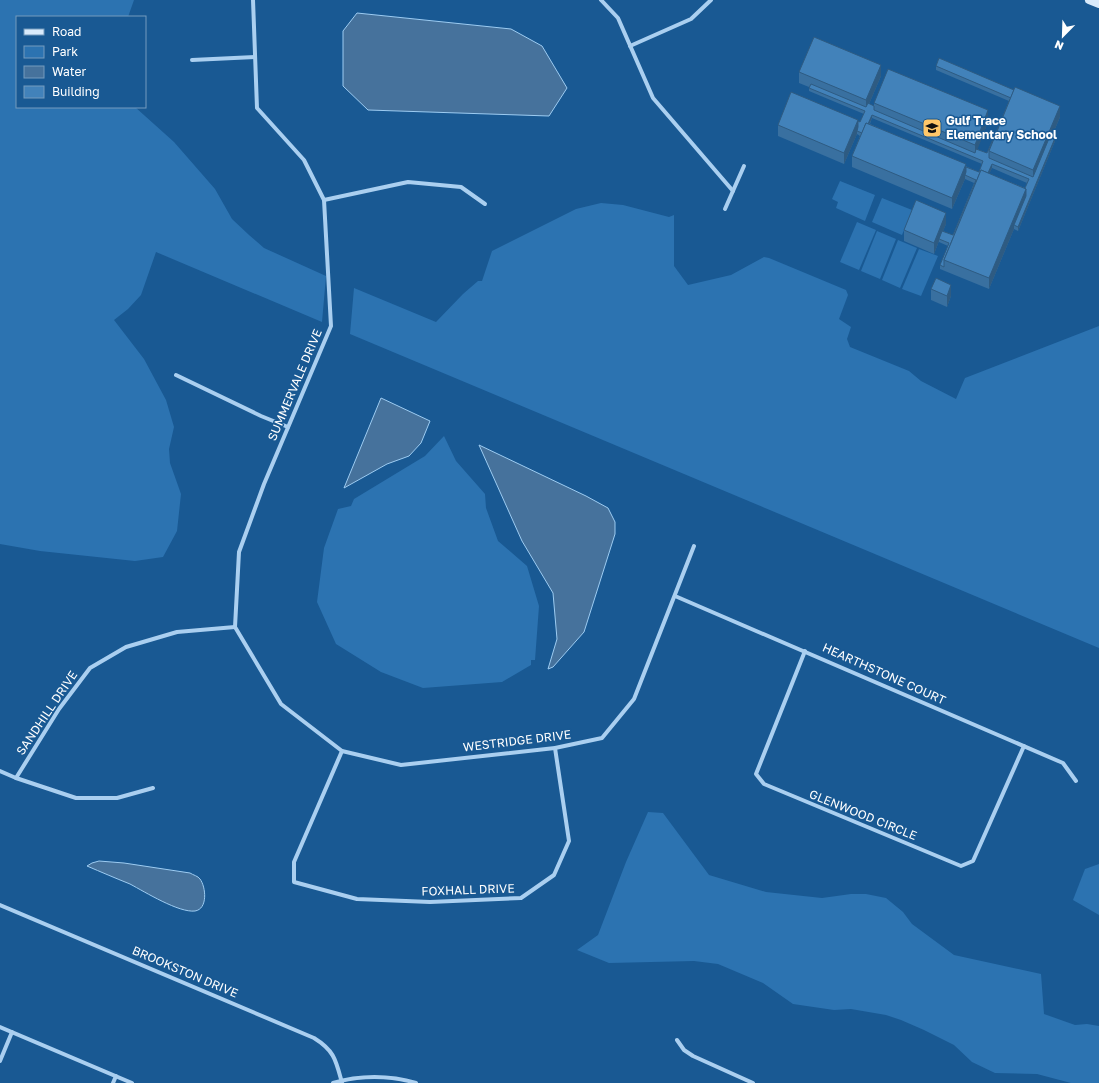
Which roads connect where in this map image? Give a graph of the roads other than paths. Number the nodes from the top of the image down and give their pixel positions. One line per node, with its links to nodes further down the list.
1 (253, 0): 7 (street, SUMMERVALE DRIVE)
2 (601, 0): 6 (street)
3 (711, 0): 6 (street)
4 (1089, 0): 5 (street)
5 (1099, 4)
6 (630, 46): 10 (street)
7 (255, 57): 8 (street); 11 (street, SUMMERVALE DRIVE)
8 (192, 60)
9 (744, 166): 10 (street)
10 (733, 191): 13 (street)
11 (324, 200): 12 (street); 15 (street, SUMMERVALE DRIVE)
12 (485, 204)
13 (725, 209)
14 (176, 375): 15 (street)
15 (288, 427): 18 (street, SUMMERVALE DRIVE)
16 (694, 546): 17 (street, WESTRIDGE DRIVE)
17 (675, 596): 19 (street, HEARTHSTONE COURT); 21 (street, WESTRIDGE DRIVE)
18 (235, 627): 22 (street); 24 (street, SANDHILL DRIVE)
19 (805, 651): 20 (street, HEARTHSTONE COURT); 20 (street, GLENWOOD CIRCLE)
20 (1024, 746): 25 (street, HEARTHSTONE COURT)
21 (555, 748): 22 (street, WESTRIDGE DRIVE); 22 (street, FOXHALL DRIVE)
22 (342, 751)
23 (0, 771): 24 (street)
24 (16, 778): 26 (street)
25 (1076, 781)
26 (153, 788)
27 (0, 905): 33 (street, BROOKSTON DRIVE)
28 (0, 1027): 29 (street)
29 (12, 1032): 31 (street); 32 (street)
30 (677, 1040): 38 (street)
31 (0, 1061)
32 (116, 1076): 34 (street); 35 (street)
33 (341, 1082): 36 (street); 37 (street)
34 (113, 1083)
35 (132, 1083)
36 (333, 1083)
37 (416, 1083)
38 (753, 1083)

